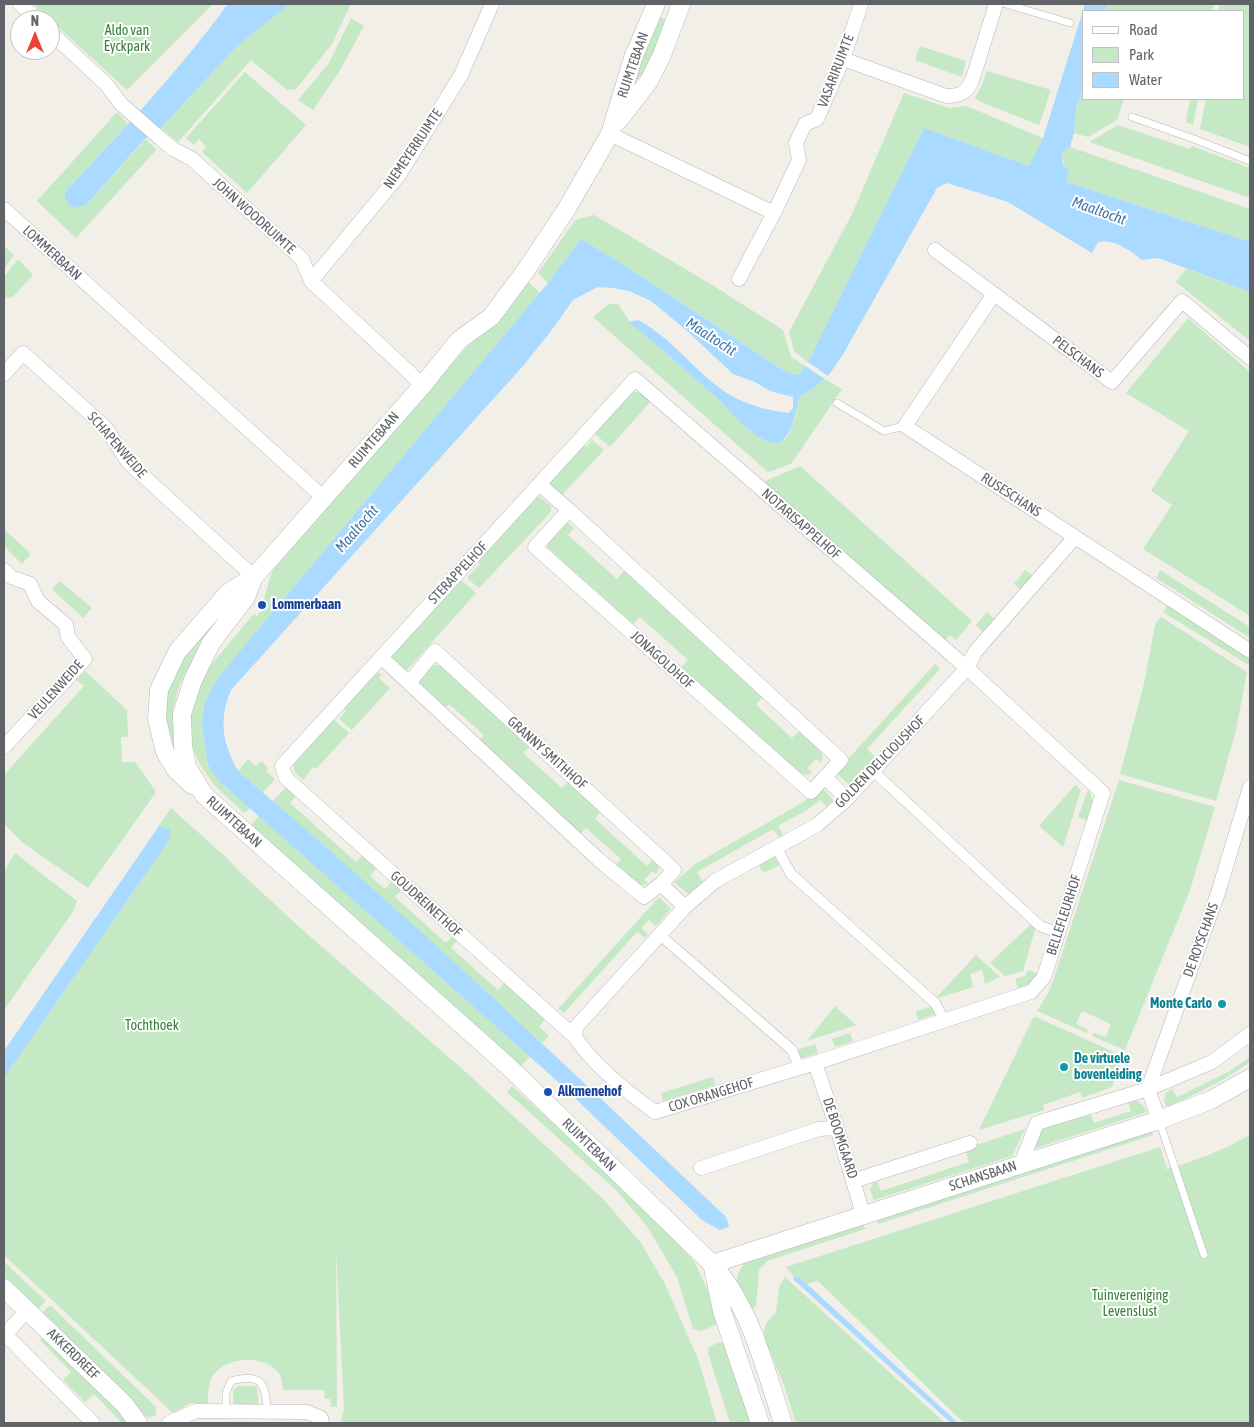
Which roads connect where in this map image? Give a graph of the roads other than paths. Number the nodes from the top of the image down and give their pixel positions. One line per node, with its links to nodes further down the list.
1 (492, 4): 17 (street, NIEMEYERRUIMTE)
2 (656, 4): 11 (street, RUIMTEBAAN)
3 (681, 4): 11 (street, RUIMTEBAAN)
4 (861, 4): 9 (street, VASARIRUIMTE)
5 (996, 4): 9 (street)
6 (1006, 4): 7 (lane)
7 (1070, 23)
8 (60, 41): 17 (street, JOHN WOODRUIMTE)
9 (843, 59): 14 (street, VASARIRUIMTE)
10 (1132, 117): 12 (lane)
11 (612, 130): 14 (street); 22 (street, RUIMTEBAAN)
12 (1250, 161)
13 (4, 209): 26 (street, LOMMERBAAN)
14 (774, 213): 16 (street, VASARIRUIMTE)
15 (936, 250): 18 (street, PELSCHANS)
16 (739, 279)
17 (311, 280): 22 (street, JOHN WOODRUIMTE)
18 (994, 294): 19 (street, PELSCHANS); 24 (street)
19 (1250, 358)
20 (4, 374): 30 (street, SCHAPENWEIDE)
21 (635, 379): 25 (street, STERAPPELHOF); 33 (street, NOTARISAPPELHOF)
22 (422, 386): 26 (street, RUIMTEBAAN)
23 (837, 403): 24 (lane)
24 (905, 426): 28 (street, RUSESCHANS)
25 (540, 484): 27 (street, JONAGOLDHOF); 32 (street, STERAPPELHOF)
26 (324, 498): 30 (street, RUIMTEBAAN)
27 (569, 510): 38 (street, JONAGOLDHOF); 38 (street, JONAGOLDHOF)
28 (1075, 537): 31 (street, RUSESCHANS); 33 (street, GOLDEN DELICIOUSHOF)
29 (4, 570): 35 (street, VEULENWEIDE)
30 (254, 577): 40 (street, RUIMTEBAAN); 40 (street)
31 (1250, 650)
32 (381, 657): 34 (street); 36 (street, STERAPPELHOF)
33 (967, 668): 37 (street, GOLDEN DELICIOUSHOF); 45 (street, BELLEFLEURHOF)
34 (409, 683): 43 (street); 43 (street, GRANNY SMITHHOF)
35 (4, 747)
36 (282, 766): 49 (street, GOUDREINETHOF)
37 (873, 771): 41 (street, GOLDEN DELICIOUSHOF); 45 (street)
38 (825, 777): 41 (street)
39 (1250, 787): 53 (street, DE ROYSCHANS)
40 (204, 795): 62 (street, RUIMTEBAAN)
41 (847, 799): 42 (street, GOLDEN DELICIOUSHOF)
42 (776, 847): 44 (street, GOLDEN DELICIOUSHOF); 47 (street)
43 (662, 884): 44 (street)
44 (685, 907): 46 (street, GOLDEN DELICIOUSHOF)
45 (1059, 933): 47 (street, BELLEFLEURHOF)
46 (660, 934): 49 (street, GOLDEN DELICIOUSHOF); 51 (street)
47 (944, 1020): 50 (street, BELLEFLEURHOF)
48 (1250, 1034): 53 (street)
49 (575, 1038): 51 (street, COX ORANGEHOF)
50 (815, 1063): 51 (street, COX ORANGEHOF); 55 (street, DE BOOMGAARD)
51 (798, 1068)
52 (1250, 1078): 54 (street, SCHANSBAAN)
53 (1148, 1088): 54 (street); 57 (street)
54 (1159, 1120): 57 (street, SCHANSBAAN); 61 (lane)
55 (837, 1128): 58 (street); 59 (street, DE BOOMGAARD)
56 (970, 1143): 59 (street)
57 (1021, 1164): 60 (street, SCHANSBAAN)
58 (701, 1168)
59 (853, 1181): 60 (street, DE BOOMGAARD)
60 (864, 1214): 62 (street, SCHANSBAAN)
61 (1204, 1255)
62 (712, 1264): 72 (street); 73 (street, RUIMTEBAAN)
63 (4, 1288): 64 (street, AKKERDREEF)
64 (27, 1310): 65 (street); 69 (street, AKKERDREEF)
65 (4, 1335): 68 (street)
66 (226, 1412): 67 (street); 67 (lane); 70 (street)
67 (267, 1412): 71 (street)
68 (93, 1423)
69 (138, 1423)
70 (169, 1423)
71 (322, 1423)
72 (760, 1423)
73 (783, 1423)

